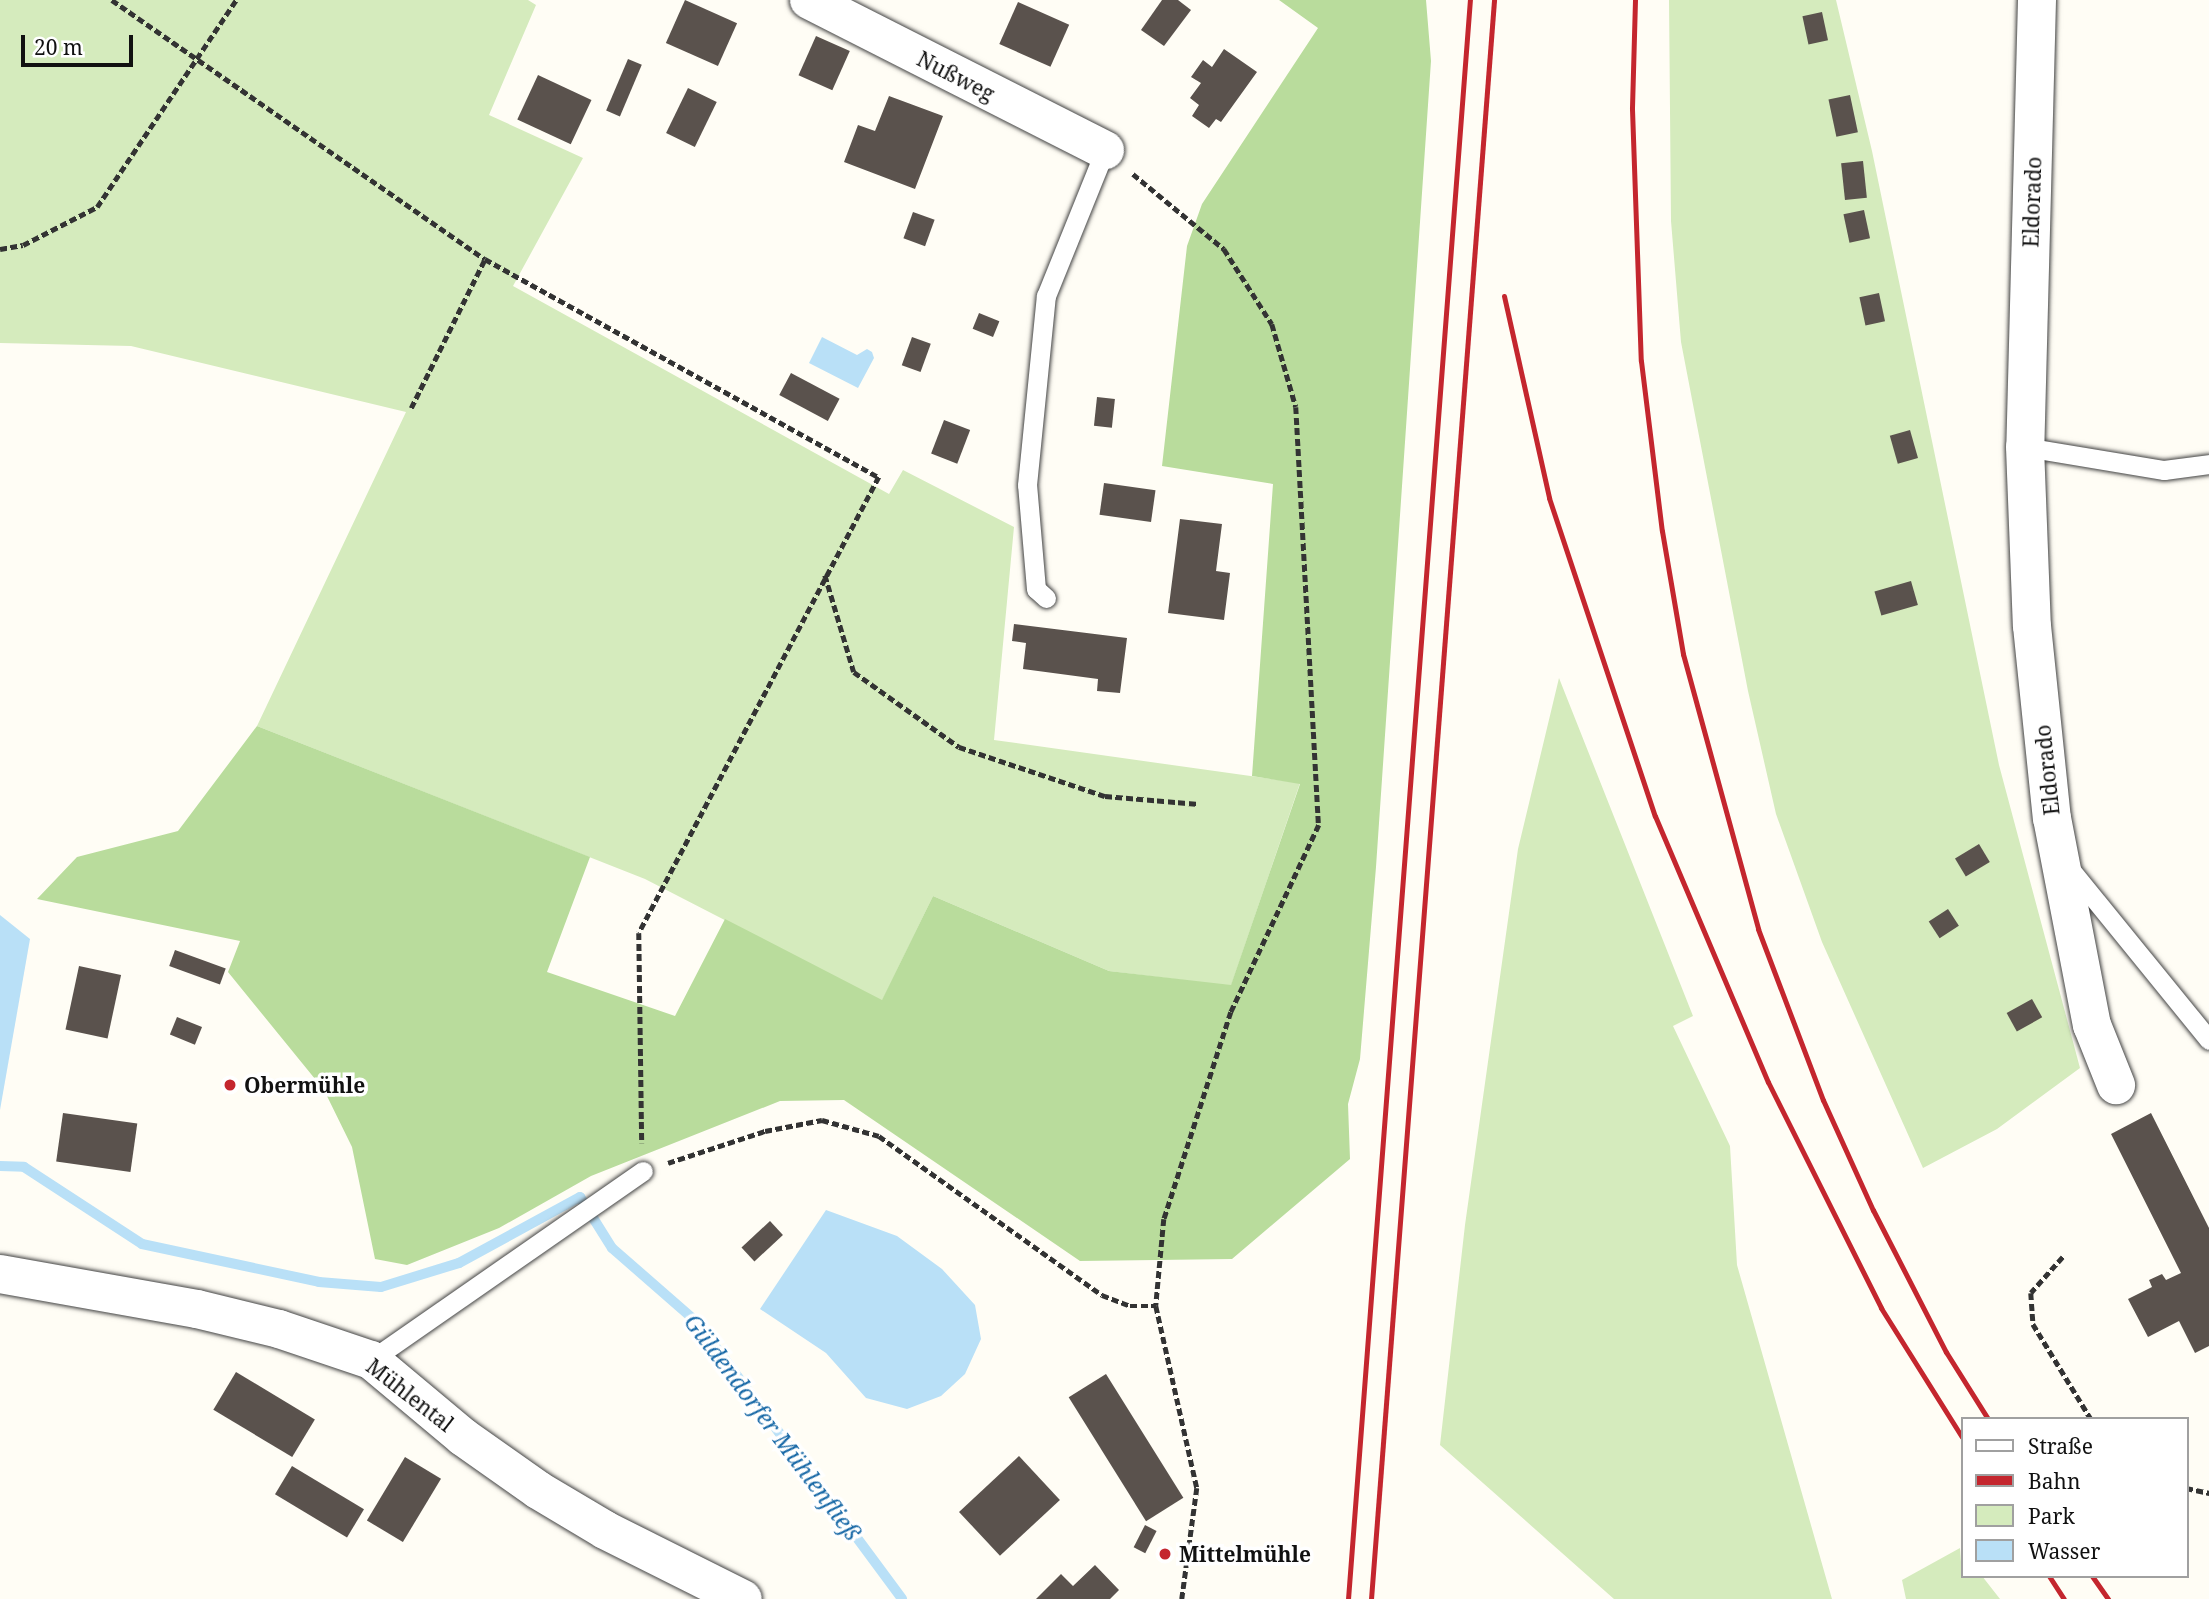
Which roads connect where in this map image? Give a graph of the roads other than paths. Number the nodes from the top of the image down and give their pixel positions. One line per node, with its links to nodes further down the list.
1 (809, 0): 3 (street, Nußweg)
2 (2037, 0): 4 (street, Eldorado)
3 (1105, 150): 6 (lane)
4 (2025, 447): 5 (lane); 7 (street, Eldorado)
5 (2209, 464)
6 (1046, 598)
7 (2058, 854): 8 (lane); 9 (street, Eldorado)
8 (2209, 1040)
9 (2116, 1085)
10 (643, 1171): 12 (lane)
11 (0, 1274): 12 (street, Mühlental)
12 (371, 1360): 13 (street, Mühlental)
13 (743, 1599)

